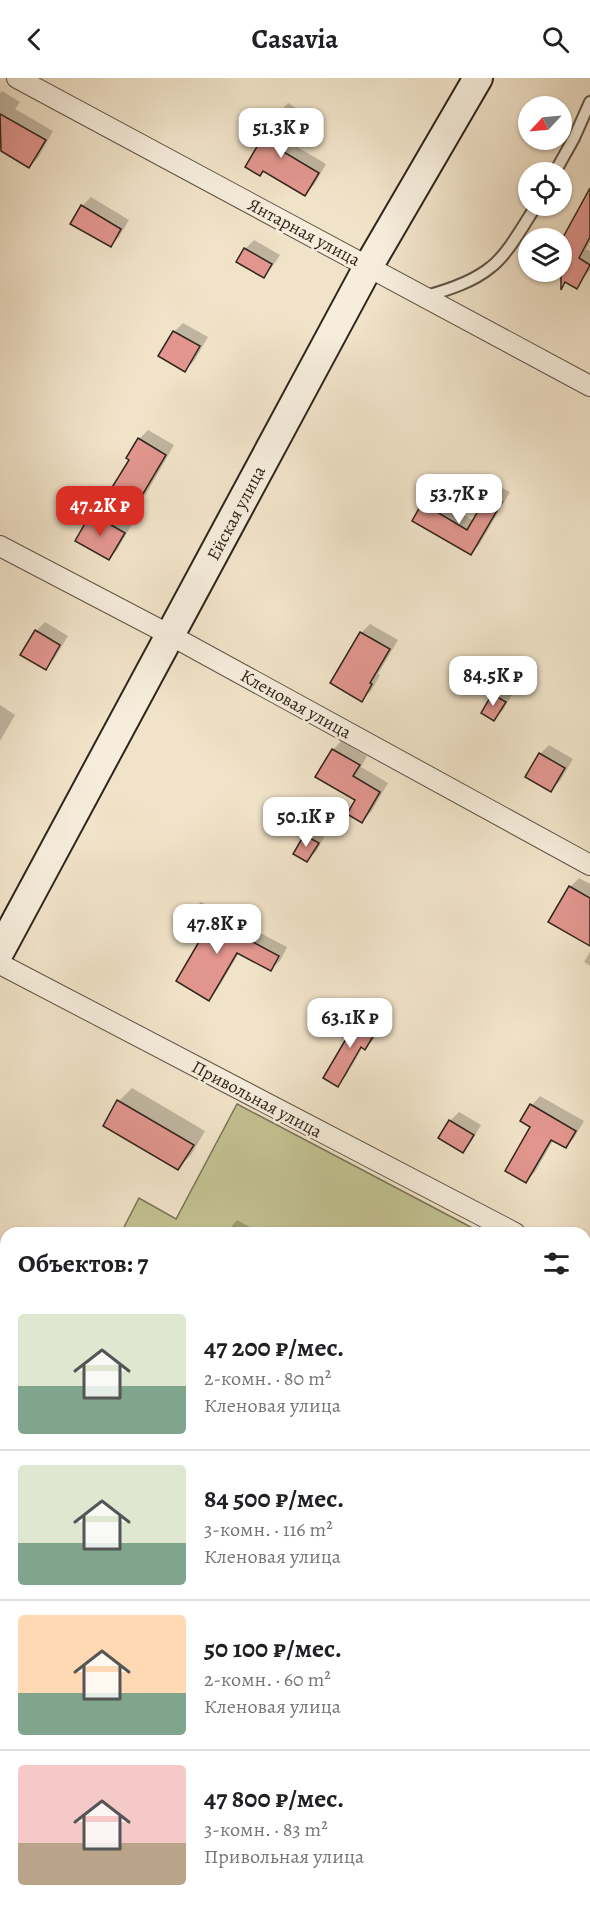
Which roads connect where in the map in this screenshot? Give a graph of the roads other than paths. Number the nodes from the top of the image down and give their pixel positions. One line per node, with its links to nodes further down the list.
1 (17, 78): 6 (street, Янтарная улица)
2 (478, 78): 6 (street, Ейская улица)
3 (590, 102): 4 (lane)
4 (561, 162)
5 (529, 216): 7 (lane)
6 (368, 267): 7 (street, Янтарная улица); 10 (street, Ейская улица)
7 (423, 296): 8 (street, Янтарная улица)
8 (590, 386)
9 (0, 546): 10 (street, Кленовая улица)
10 (170, 635): 11 (street, Кленовая улица); 12 (street, Ейская улица)
11 (590, 865)
12 (0, 951)
13 (0, 964): 14 (street, Привольная улица)
14 (504, 1227)

